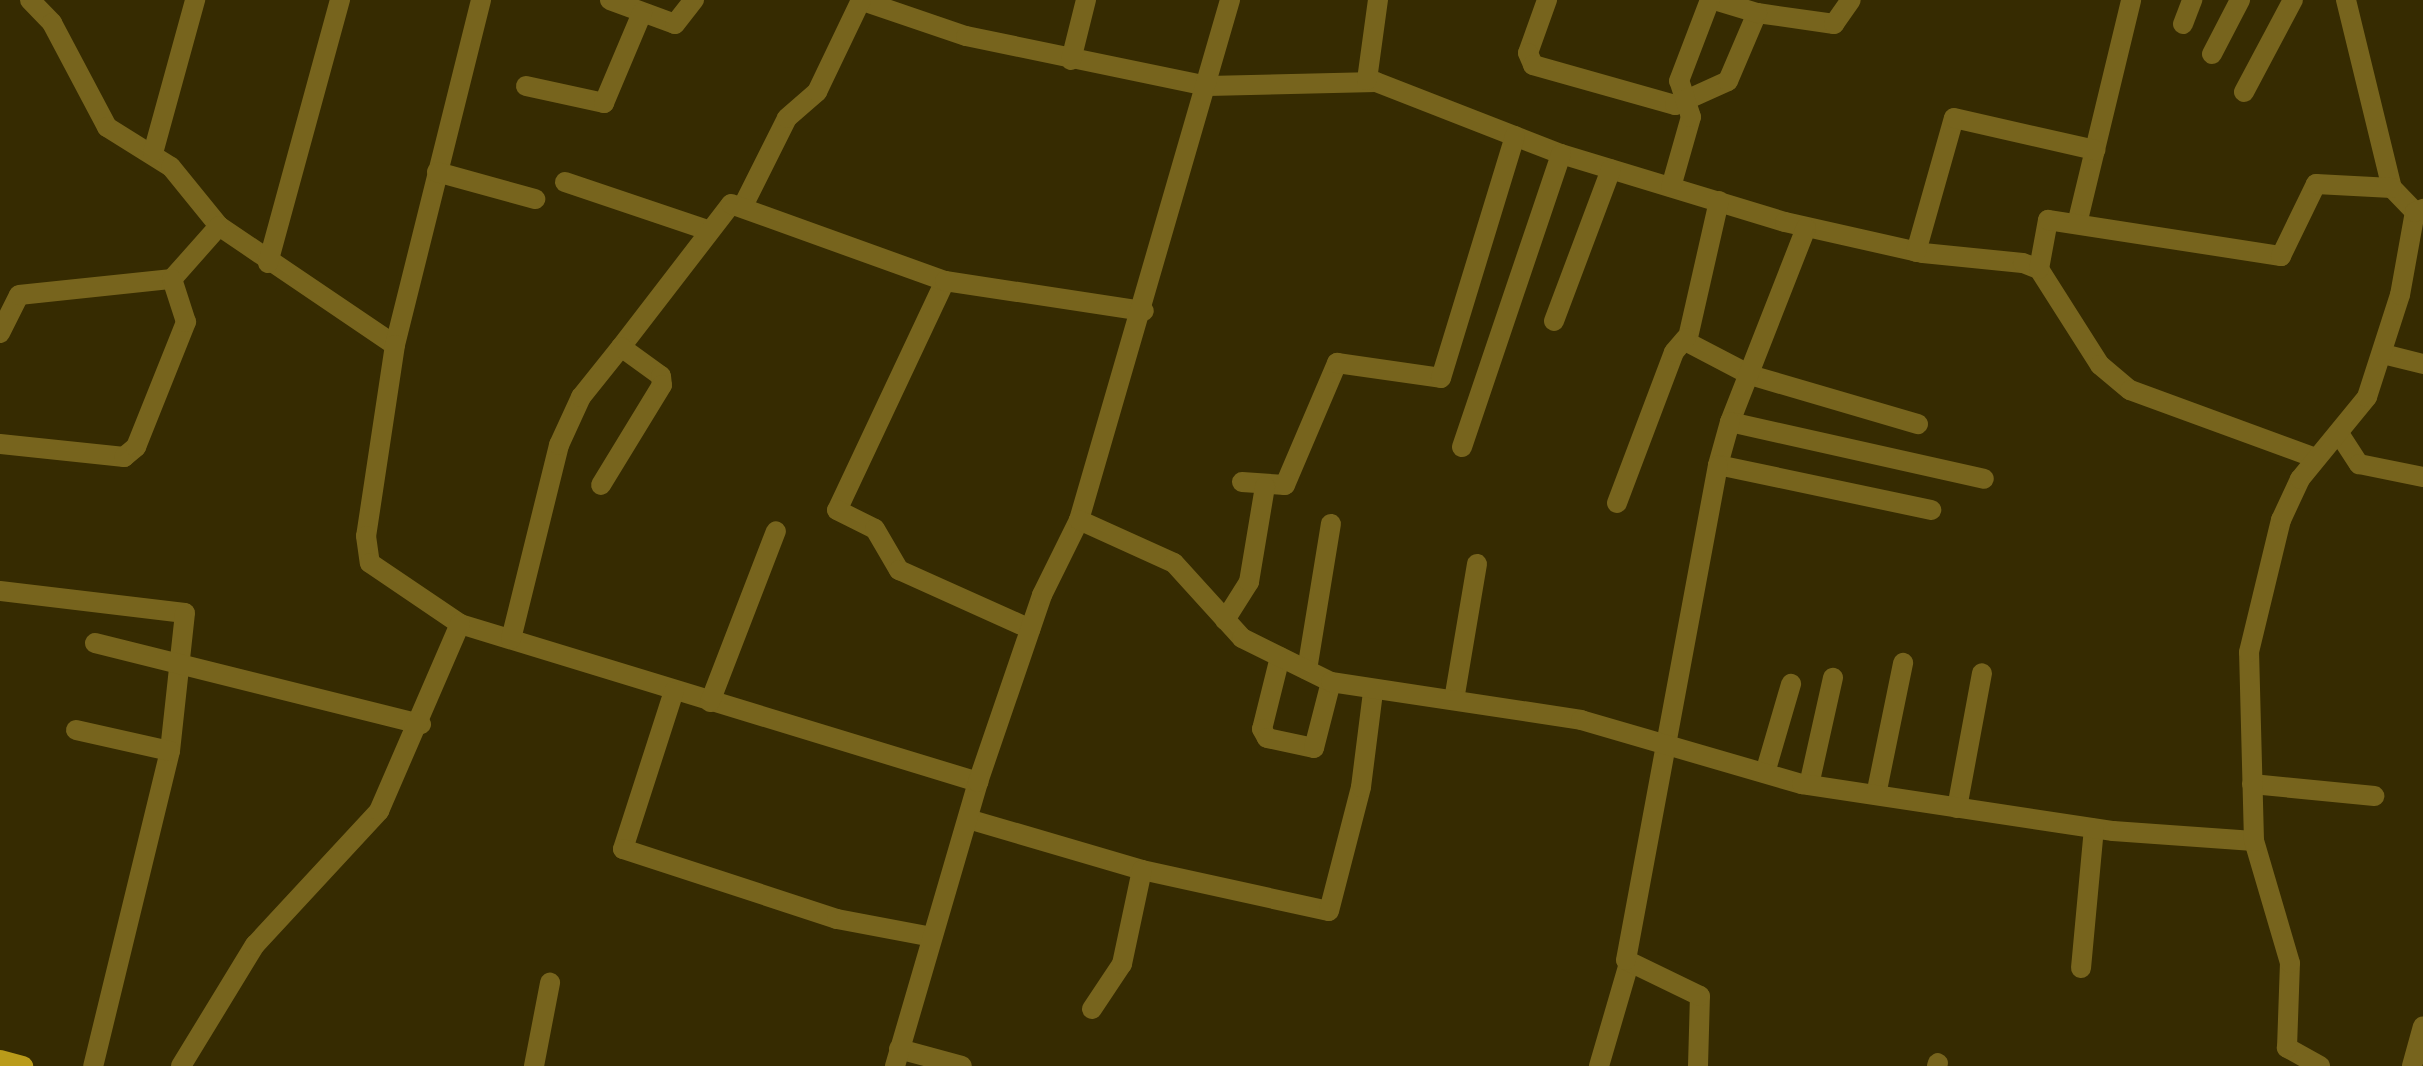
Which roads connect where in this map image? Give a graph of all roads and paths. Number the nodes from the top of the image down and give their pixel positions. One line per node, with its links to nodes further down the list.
1 (30, 0): 20 (street)
2 (195, 0): 33 (street)
3 (340, 0): 49 (street)
4 (481, 0): 36 (street)
5 (610, 0): 21 (street)
6 (694, 0): 21 (street)
7 (860, 0): 19 (street); 42 (street)
8 (1086, 0): 25 (street)
9 (1230, 0): 28 (street)
10 (1378, 0): 26 (street)
11 (1547, 0): 30 (street)
12 (1712, 0): 22 (street); 30 (street)
13 (1851, 0): 22 (street)
14 (2131, 0): 32 (street)
15 (2192, 0): 23 (street)
16 (2240, 0): 24 (street)
17 (2293, 0): 29 (street)
18 (2352, 3): 39 (street)
19 (902, 8): 25 (street)
20 (50, 9): 33 (street)
21 (642, 13): 27 (street)
22 (1757, 13): 30 (street)
23 (2183, 24)
24 (2212, 54)
25 (1071, 60): 28 (street)
26 (1367, 80): 28 (street); 31 (street)
27 (526, 86)
28 (1208, 86): 53 (street)
29 (2244, 92)
30 (1686, 103): 38 (street)
31 (1515, 136): 34 (street); 73 (street)
32 (2095, 150): 44 (street); 48 (street)
33 (153, 153): 45 (street)
34 (1561, 154): 35 (street); 66 (street)
35 (1611, 169): 38 (street); 54 (street)
36 (437, 172): 40 (street); 57 (street)
37 (565, 182): 47 (street)
38 (1671, 187): 41 (street)
39 (2392, 188): 43 (street); 44 (street)
40 (535, 199)
41 (1719, 201): 46 (street); 56 (street)
42 (743, 206): 47 (street); 52 (street)
43 (2419, 210): 59 (street)
44 (2077, 224): 50 (street)
45 (219, 226): 49 (street); 51 (street)
46 (1806, 228): 48 (street); 61 (street)
47 (708, 230): 58 (street)
48 (1916, 252): 50 (street)
49 (268, 263): 57 (street)
50 (2039, 269): 67 (street)
51 (172, 279): 55 (street); 65 (street)
52 (945, 281): 53 (street); 83 (street)
53 (1144, 311): 76 (street)
54 (1554, 321)
55 (0, 333)
56 (1686, 338): 61 (street); 74 (street)
57 (395, 345): 82 (street)
58 (621, 347): 72 (street); 84 (street)
59 (2383, 354): 60 (street); 64 (street)
60 (2423, 364)
61 (1750, 375): 62 (street); 63 (street)
62 (1730, 422): 68 (street); 70 (street)
63 (1918, 424)
64 (2340, 435): 67 (street); 69 (street)
65 (0, 444)
66 (1462, 447)
67 (2316, 458): 104 (street)
68 (1718, 465): 75 (street); 100 (street)
69 (2423, 477)
70 (1984, 479)
71 (1242, 482): 73 (street)
72 (601, 485)
73 (1265, 486): 81 (street)
74 (1617, 503)
75 (1931, 510)
76 (1079, 520): 81 (street); 83 (street)
77 (1331, 524): 89 (street)
78 (776, 531): 97 (street)
79 (1477, 564): 96 (street)
80 (0, 591): 88 (street)
81 (1225, 620): 86 (street)
82 (460, 624): 84 (street); 98 (street)
83 (1030, 629): 103 (street)
84 (511, 639): 94 (street)
85 (95, 643): 88 (street)
86 (1280, 657): 89 (street); 92 (street)
87 (1903, 663): 106 (street)
88 (182, 665): 98 (street); 101 (street)
89 (1307, 670): 92 (street)
90 (1982, 673): 108 (street)
91 (1833, 678): 105 (street)
92 (1331, 682): 95 (street)
93 (1791, 684): 102 (street)
94 (674, 691): 97 (street); 113 (street)
95 (1373, 692): 96 (street); 112 (street)
96 (1454, 700): 100 (street)
97 (710, 702): 103 (street)
98 (421, 724): 122 (street)
99 (76, 730): 101 (street)
100 (1667, 746): 102 (street); 114 (street)
101 (170, 751): 121 (street)
102 (1765, 773): 105 (street)
103 (978, 782): 109 (street)
104 (2252, 784): 107 (street); 111 (street)
105 (1809, 785): 106 (street)
106 (1876, 795): 108 (street)
107 (2374, 796)
108 (1957, 808): 110 (street)
109 (968, 819): 112 (street); 113 (street)
110 (2094, 829): 111 (street); 115 (street)
111 (2254, 841): 119 (street)
112 (1142, 870): 117 (street)
113 (932, 937): 120 (street)
114 (1628, 967): 125 (street); 126 (street)
115 (2081, 968)
116 (550, 983): 123 (street)
117 (1092, 1009)
118 (2423, 1026): 128 (street)
119 (2286, 1057): 127 (street)
120 (897, 1058): 124 (street)
121 (93, 1066)
122 (181, 1066)
123 (534, 1066)
124 (962, 1066)
125 (1599, 1066)
126 (1698, 1066)
127 (2320, 1066)
128 (2412, 1066)

